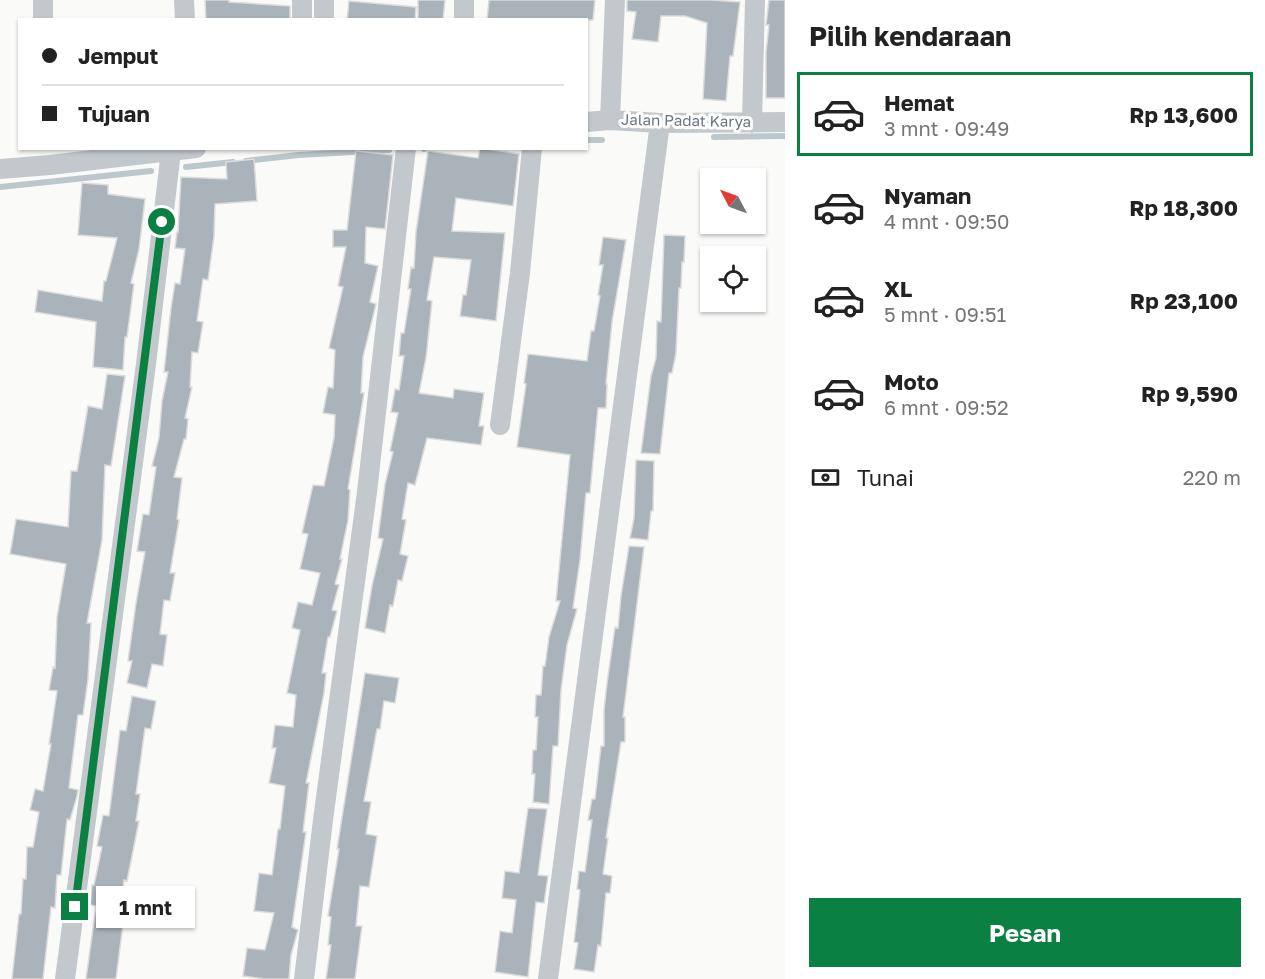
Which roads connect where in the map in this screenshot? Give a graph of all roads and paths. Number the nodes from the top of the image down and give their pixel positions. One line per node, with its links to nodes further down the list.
1 (43, 0): 8 (street)
2 (184, 0): 9 (street)
3 (302, 0): 10 (street)
4 (324, 0): 11 (street)
5 (464, 0): 12 (street)
6 (615, 0): 13 (street)
7 (754, 0): 17 (street)
8 (43, 18)
9 (185, 18)
10 (302, 18)
11 (324, 18)
12 (464, 18)
13 (610, 120): 14 (street, Jalan Padat Karya); 16 (street, Jalan Padat Karya)
14 (588, 122)
15 (785, 122): 17 (street, Jalan Padat Karya)
16 (660, 123): 17 (street, Jalan Padat Karya); 26 (street)
17 (752, 123)
18 (171, 150): 21 (street); 24 (street)
19 (406, 150): 25 (street)
20 (532, 150): 23 (street)
21 (49, 157): 22 (street)
22 (0, 169)
23 (500, 425)
24 (65, 979)
25 (304, 979)
26 (548, 979)

